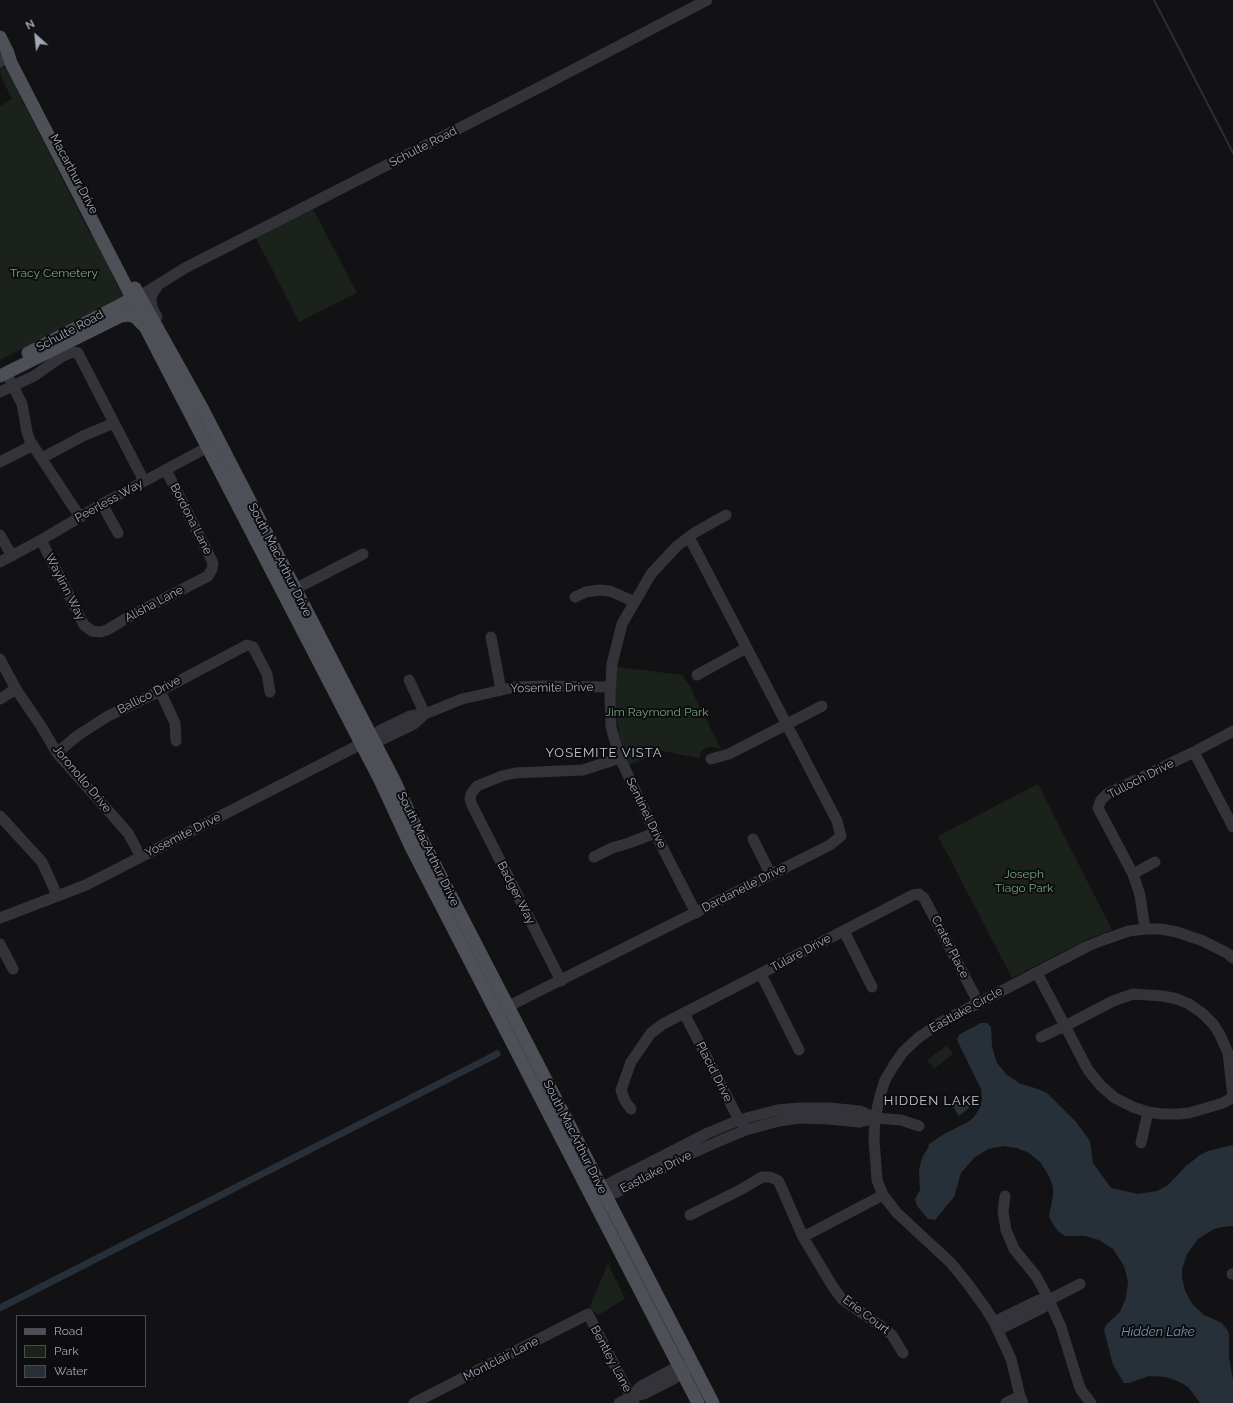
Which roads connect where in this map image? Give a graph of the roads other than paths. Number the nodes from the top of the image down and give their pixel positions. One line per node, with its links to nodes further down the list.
1 (707, 0): 4 (street, Schulte Road)
2 (0, 37): 3 (main road, Macarthur Drive)
3 (3, 56): 5 (main road, Macarthur Drive)
4 (161, 282): 5 (street, Schulte Road); 7 (street)
5 (135, 299): 6 (main road, South MacArthur Drive); 7 (main road, South MacArthur Drive); 8 (main road, Schulte Road); 9 (main road, Schulte Road)
6 (146, 328): 8 (main road); 13 (main road, South MacArthur Drive)
7 (170, 351): 13 (main road, South MacArthur Drive)
8 (38, 356): 9 (main road)
9 (2, 372): 10 (street)
10 (13, 385): 11 (street); 12 (street); 14 (street)
11 (0, 392)
12 (114, 423): 15 (street); 18 (street)
13 (213, 444): 17 (street, Peerless Way); 26 (main road, South MacArthur Drive); 31 (main road, South MacArthur Drive)
14 (32, 445): 15 (street); 16 (street)
15 (42, 458): 21 (street)
16 (0, 462)
17 (166, 470): 18 (street, Peerless Way); 30 (street, Bordona Lane)
18 (144, 481): 19 (street, Peerless Way)
19 (102, 504): 21 (street, Peerless Way); 22 (street)
20 (726, 515): 23 (street, Sentinel Drive)
21 (80, 517): 25 (street, Peerless Way)
22 (118, 533)
23 (689, 537): 33 (street, Sentinel Drive); 36 (street)
24 (2, 539): 28 (street)
25 (41, 540): 28 (street, Peerless Way); 34 (street, Waylinn Way)
26 (258, 545): 31 (street); 51 (main road, South MacArthur Drive)
27 (363, 554): 31 (street)
28 (12, 556): 29 (street, Peerless Way)
29 (0, 562)
30 (212, 569): 34 (street, Alisha Lane)
31 (295, 589): 51 (main road, South MacArthur Drive)
32 (575, 597): 33 (street)
33 (635, 602): 40 (street, Sentinel Drive)
34 (92, 631)
35 (492, 637): 42 (street)
36 (746, 648): 38 (street); 48 (street)
37 (0, 659): 41 (street, Joronollo Drive)
38 (697, 675)
39 (409, 680): 47 (street)
40 (610, 688): 42 (street, Yosemite Drive); 54 (street, Sentinel Drive)
41 (16, 689): 45 (street); 53 (street, Joronollo Drive)
42 (501, 690): 47 (street, Yosemite Drive)
43 (160, 691): 44 (street, Ballico Drive); 50 (street); 53 (street, Ballico Drive)
44 (270, 692)
45 (0, 699)
46 (822, 706): 48 (street)
47 (425, 714): 51 (street, Yosemite Drive)
48 (786, 724): 55 (street); 64 (street, Dardanelle Drive)
49 (1233, 731): 52 (street, Tulloch Drive)
50 (176, 741)
51 (369, 741): 60 (street, Yosemite Drive); 79 (main road, South MacArthur Drive)
52 (1194, 752): 57 (street); 63 (street, Tulloch Drive)
53 (57, 753): 60 (street, Joronollo Drive)
54 (620, 758): 58 (street, Sentinel Drive); 76 (street, Badger Way)
55 (711, 759)
56 (0, 816): 66 (street)
57 (1233, 827)
58 (655, 833): 61 (street); 67 (street, Sentinel Drive)
59 (753, 839): 64 (street)
60 (141, 857): 66 (street, Yosemite Drive)
61 (594, 857)
62 (1155, 862): 63 (street)
63 (1133, 874): 69 (street, Tulloch Drive)
64 (771, 875): 67 (street, Dardanelle Drive)
65 (919, 894): 70 (street, Tulare Drive); 78 (street, Crater Place)
66 (57, 895): 68 (street, Yosemite Drive)
67 (696, 913): 76 (street, Dardanelle Drive)
68 (0, 918)
69 (1145, 929): 72 (street, Eastlake Circle); 74 (street, Eastlake Circle)
70 (844, 931): 75 (street, Tulare Drive); 77 (street)
71 (0, 944): 73 (street)
72 (1233, 958)
73 (13, 970)
74 (1037, 973): 78 (street, Eastlake Circle); 81 (street)
75 (761, 974): 80 (street, Tulare Drive); 83 (street)
76 (561, 981): 79 (street, Dardanelle Drive)
77 (872, 987)
78 (978, 1002): 86 (street, Eastlake Circle)
79 (502, 1010): 91 (main road, South MacArthur Drive)
80 (684, 1013): 84 (street, Tulare Drive); 87 (street, Placid Drive)
81 (1065, 1026): 82 (street); 85 (street); 85 (street)
82 (1041, 1037)
83 (799, 1050)
84 (631, 1109)
85 (1148, 1112): 90 (street)
86 (875, 1118): 87 (street, Eastlake Drive); 88 (street, Eastlake Drive); 89 (street, Eastlake Drive); 92 (street, Eastlake Circle)
87 (739, 1120): 89 (street, Placid Drive); 91 (street, Eastlake Drive)
88 (919, 1126)
89 (746, 1130): 91 (street, Eastlake Drive)
90 (1141, 1143)
91 (600, 1194): 101 (main road, South MacArthur Drive)
92 (883, 1195): 95 (street); 99 (street, Eastlake Circle)
93 (1005, 1196): 97 (street)
94 (690, 1215): 95 (street, Erie Court)
95 (803, 1237): 100 (street, Erie Court)
96 (1080, 1284): 97 (street)
97 (1048, 1300): 99 (street); 109 (street)
98 (588, 1314): 103 (street, Bentley Lane); 104 (street, Montclair Lane)
99 (996, 1326): 102 (street, Eastlake Circle)
100 (903, 1353)
101 (685, 1368): 103 (street); 106 (main road, South MacArthur Drive); 107 (main road, South MacArthur Drive)
102 (1022, 1399): 108 (street)
103 (633, 1400): 105 (street)
104 (414, 1403)
105 (619, 1403)
106 (698, 1403)
107 (713, 1403)
108 (1006, 1403)
109 (1090, 1403)

